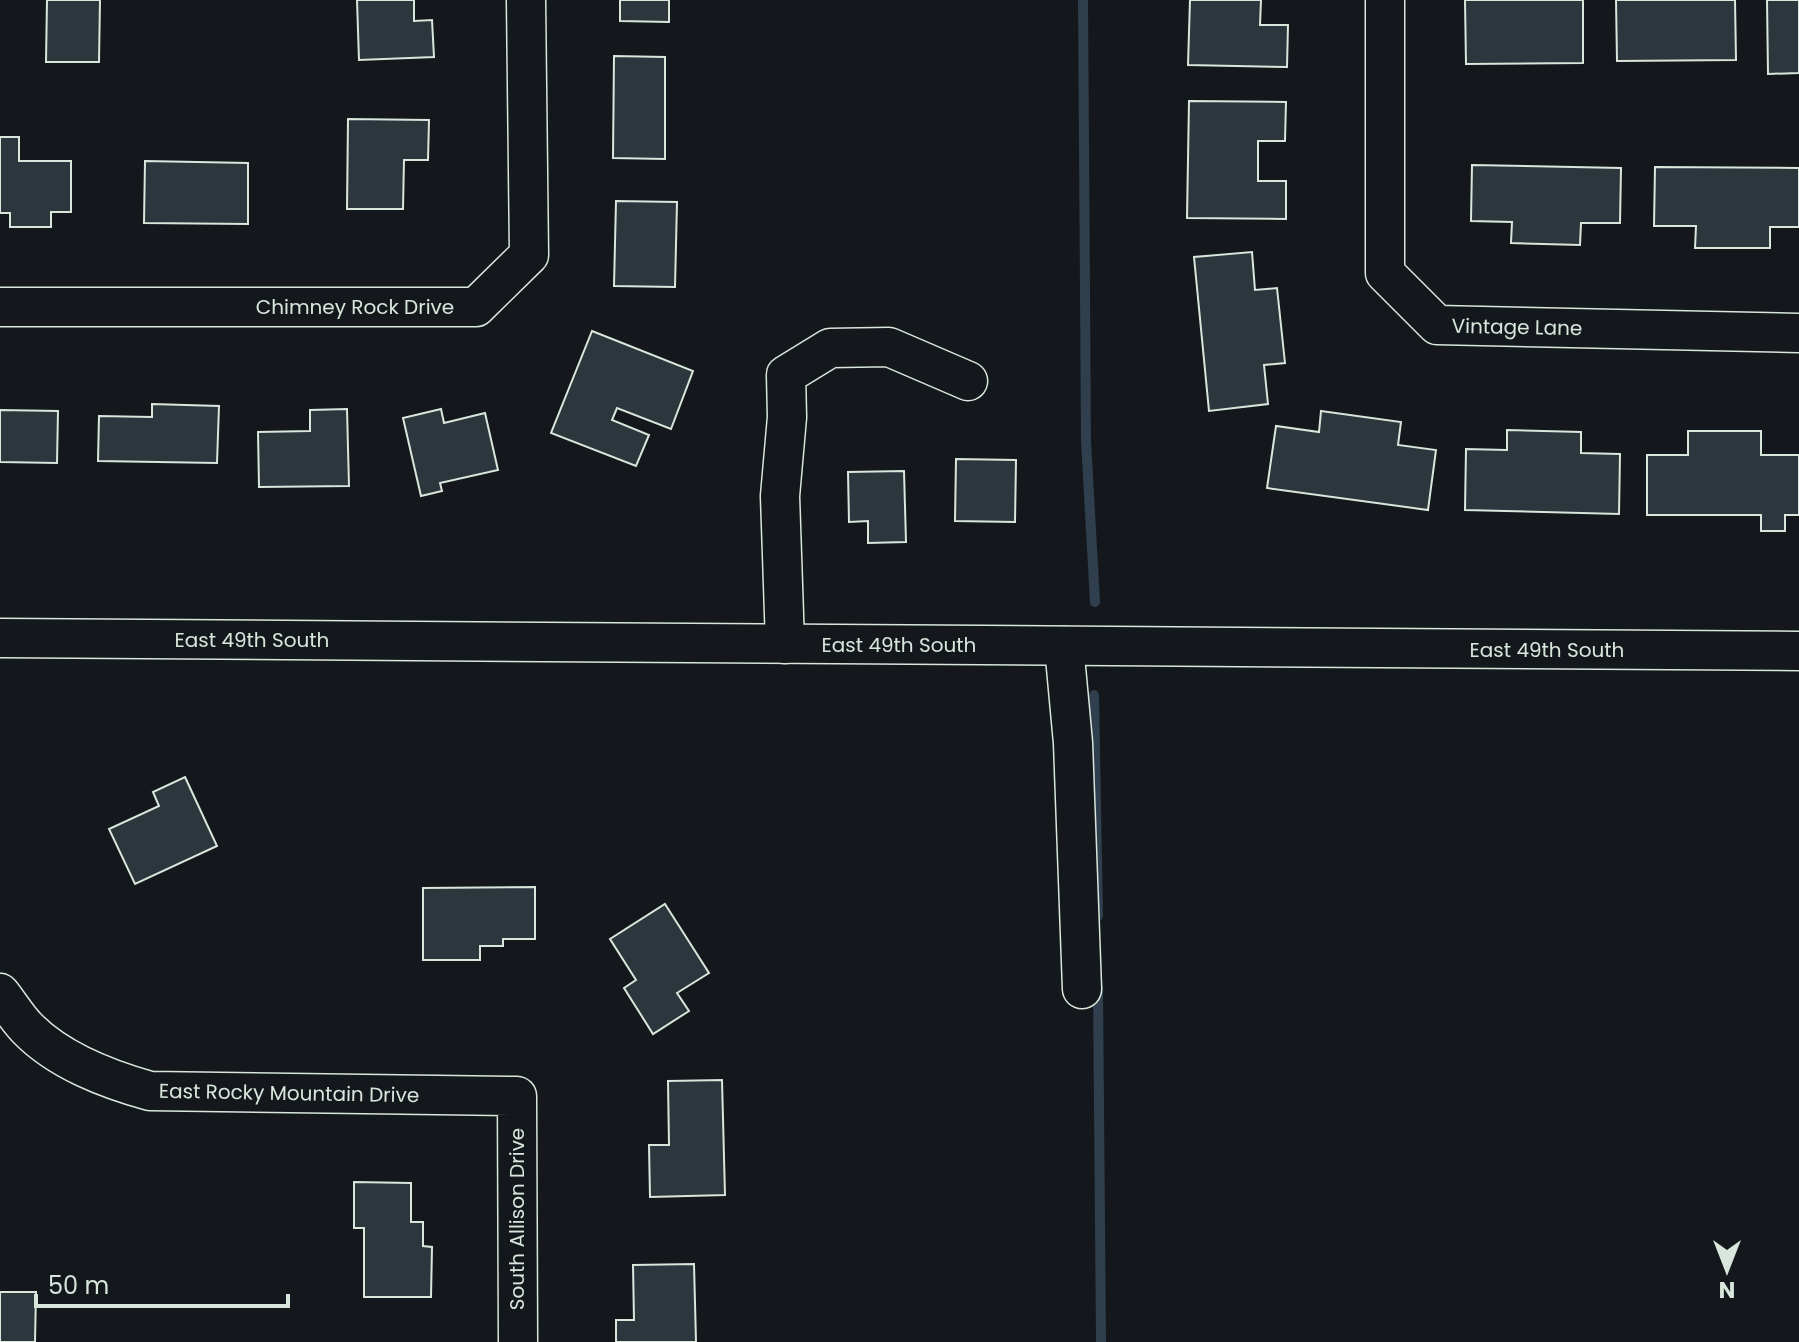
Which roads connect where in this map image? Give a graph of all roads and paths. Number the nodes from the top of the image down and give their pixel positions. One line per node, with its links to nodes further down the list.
1 (526, 0): 3 (street, Chimney Rock Drive)
2 (1385, 0): 4 (street, Vintage Lane)
3 (0, 307)
4 (1799, 333)
5 (968, 381): 7 (street)
6 (0, 638): 7 (street, East 49th South)
7 (785, 644): 8 (street, East 49th South)
8 (1064, 646): 9 (street, East 49th South); 10 (street)
9 (1799, 651)
10 (1082, 989)
11 (0, 993): 12 (street, East Rocky Mountain Drive)
12 (517, 1096): 13 (street, South Allison Drive)
13 (518, 1342)

